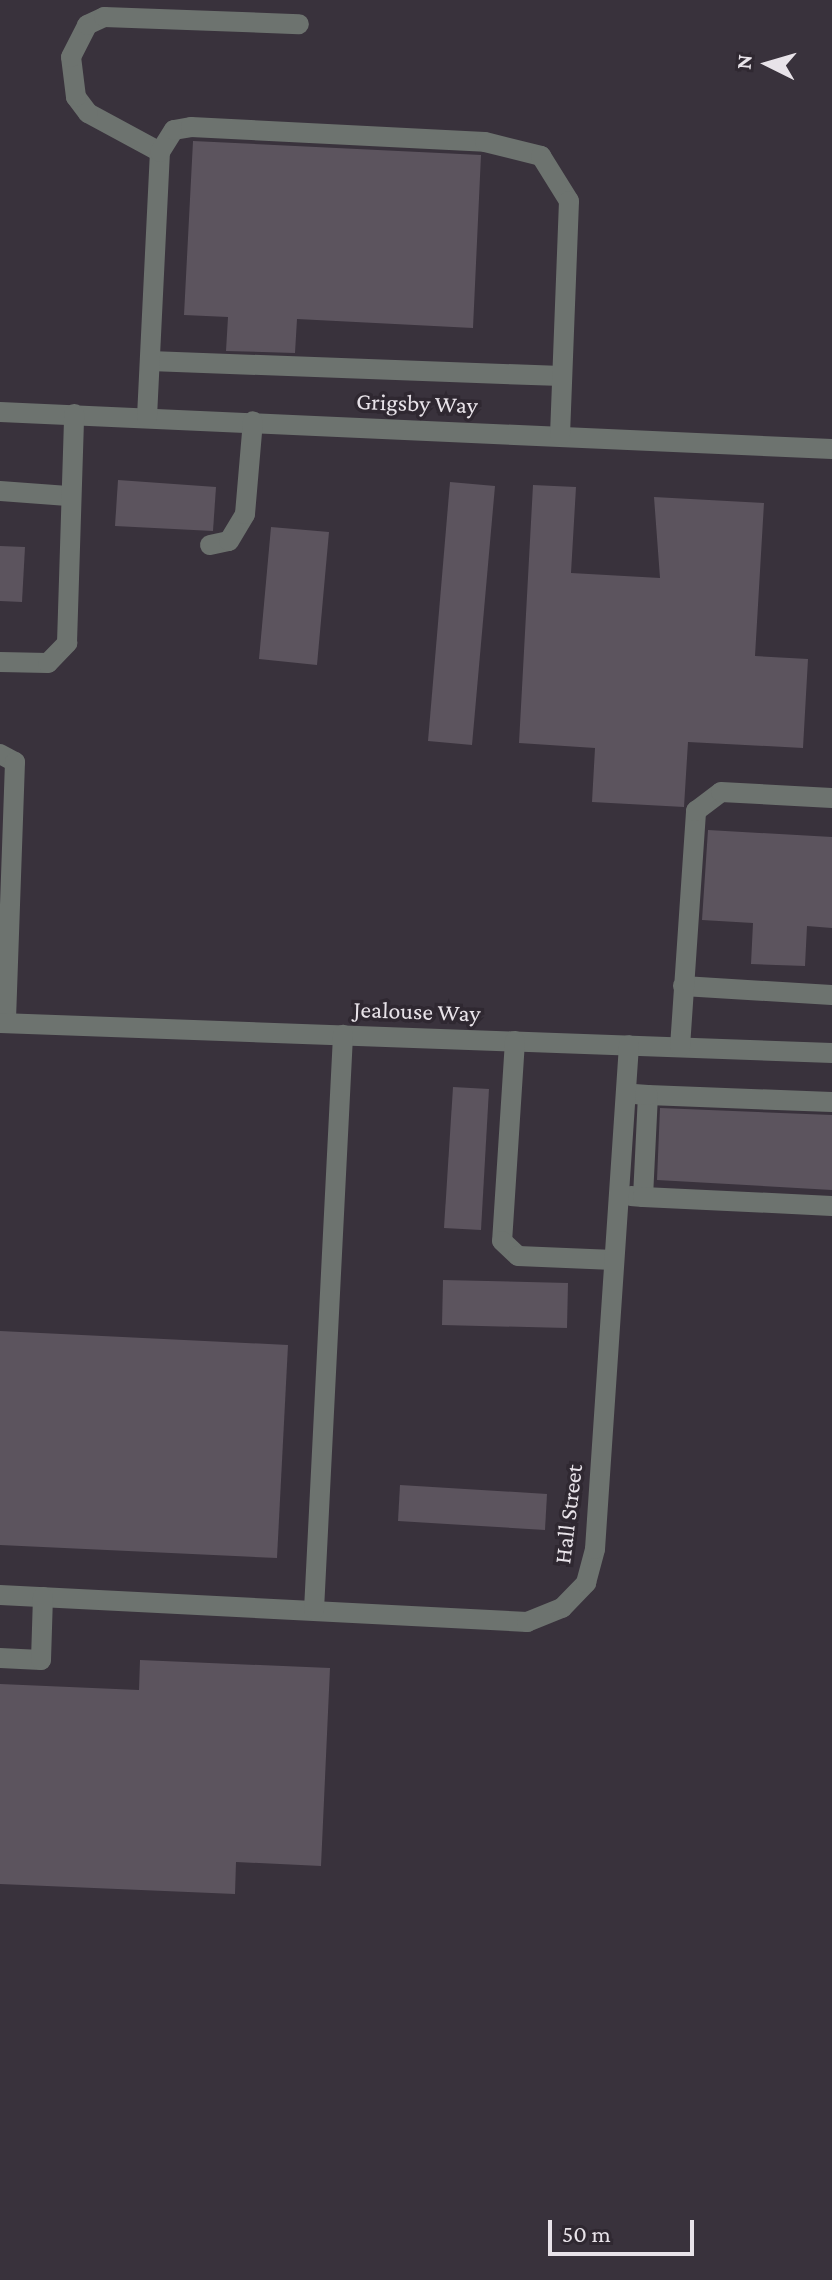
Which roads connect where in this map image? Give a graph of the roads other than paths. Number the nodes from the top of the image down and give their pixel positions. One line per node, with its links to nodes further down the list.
1 (299, 24): 2 (street)
2 (160, 152): 3 (street); 4 (street)
3 (150, 361): 4 (street); 7 (street)
4 (562, 376): 9 (street)
5 (0, 412): 6 (street, Grigsby Way)
6 (74, 414): 7 (street, Grigsby Way); 12 (street)
7 (147, 417): 8 (street, Grigsby Way)
8 (253, 421): 9 (street, Grigsby Way); 13 (street)
9 (560, 435): 10 (street, Grigsby Way)
10 (832, 449)
11 (0, 491): 12 (street)
12 (68, 496): 14 (street)
13 (210, 545)
14 (0, 662)
15 (0, 754): 19 (street)
16 (832, 798): 17 (street)
17 (683, 986): 18 (street); 23 (street)
18 (832, 995)
19 (3, 1023): 20 (street, Jealouse Way)
20 (343, 1035): 21 (street, Jealouse Way); 34 (street)
21 (515, 1041): 22 (street, Jealouse Way); 31 (street)
22 (629, 1045): 23 (street, Jealouse Way); 25 (street, Hall Street)
23 (680, 1047): 24 (street, Jealouse Way)
24 (832, 1053)
25 (625, 1094): 26 (street); 28 (street, Hall Street)
26 (648, 1095): 27 (street); 29 (street)
27 (832, 1102)
28 (619, 1195): 29 (street); 31 (street, Hall Street)
29 (643, 1197): 30 (street)
30 (832, 1206)
31 (614, 1260): 34 (street, Hall Street)
32 (0, 1595): 33 (street, Hall Street)
33 (43, 1597): 34 (street, Hall Street); 35 (street)
34 (314, 1610)
35 (0, 1658)

